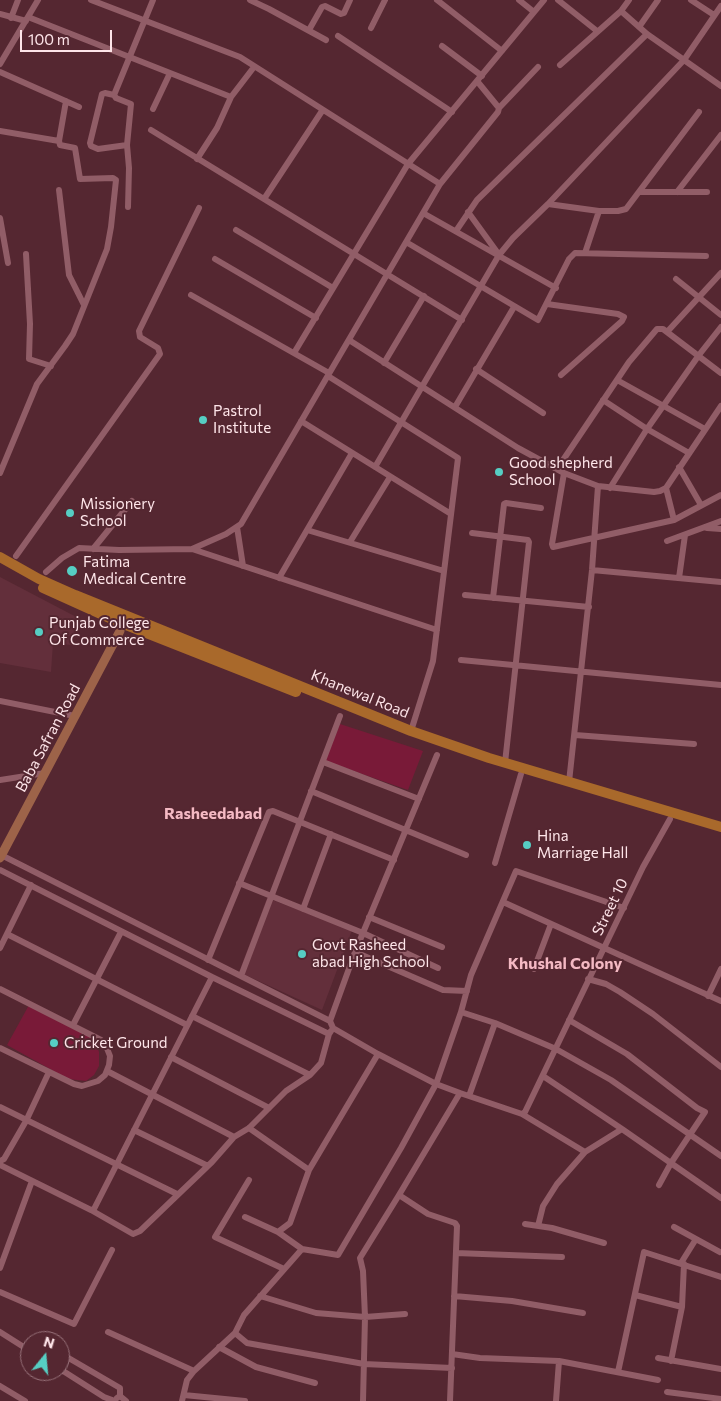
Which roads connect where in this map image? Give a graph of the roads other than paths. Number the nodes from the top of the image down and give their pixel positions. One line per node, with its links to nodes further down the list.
1 (18, 0): 20 (street)
2 (38, 0): 21 (street)
3 (92, 0): 22 (street)
4 (153, 0): 22 (street)
5 (250, 0): 25 (street)
6 (350, 0): 25 (street)
7 (385, 0): 24 (street)
8 (437, 0): 31 (street)
9 (519, 0): 17 (street)
10 (544, 0): 17 (street)
11 (558, 0): 26 (street)
12 (628, 0): 16 (street)
13 (658, 0): 23 (street)
14 (691, 0): 19 (street)
15 (721, 6): 19 (street)
16 (621, 11): 23 (street); 26 (street)
17 (534, 12): 31 (street)
18 (0, 14): 20 (street)
19 (714, 16): 33 (street)
20 (11, 18): 21 (street)
21 (27, 19): 32 (street); 34 (street)
22 (144, 20): 32 (street); 36 (street)
23 (639, 27): 27 (street)
24 (371, 28)
25 (308, 30): 29 (street)
26 (597, 32): 35 (street)
27 (648, 34): 33 (street); 69 (street)
28 (338, 36): 49 (street)
29 (326, 40)
30 (442, 46): 40 (street)
31 (502, 51): 40 (street)
32 (130, 57): 39 (street); 42 (street)
33 (684, 60): 41 (street); 64 (street)
34 (0, 63)
35 (560, 65)
36 (254, 67): 43 (street); 48 (street)
37 (538, 67): 46 (street)
38 (0, 72): 44 (street)
39 (170, 73): 43 (street); 47 (street)
40 (480, 79): 46 (street); 49 (street)
41 (721, 86)
42 (114, 95): 55 (street); 55 (street)
43 (231, 97): 56 (street)
44 (66, 101): 45 (street); 54 (street)
45 (80, 107)
46 (499, 108): 58 (street)
47 (153, 109)
48 (322, 111): 57 (street); 63 (street)
49 (452, 112): 57 (street)
50 (699, 112): 60 (street)
51 (151, 130): 56 (street)
52 (0, 131): 54 (street)
53 (721, 135): 61 (street)
54 (59, 141): 91 (street)
55 (127, 145): 65 (street)
56 (197, 159): 63 (street)
57 (408, 164): 58 (street); 76 (street)
58 (440, 184): 68 (street)
59 (59, 190): 91 (street)
60 (639, 192): 61 (street); 67 (street)
61 (677, 192): 62 (street)
62 (707, 192)
63 (264, 199): 76 (street)
64 (548, 204): 67 (street); 77 (street)
65 (128, 207)
66 (200, 208): 148 (street)
67 (599, 211): 74 (street)
68 (424, 212): 72 (street); 73 (street)
69 (468, 212): 72 (street); 77 (street)
70 (0, 218): 80 (street)
71 (236, 230): 85 (street)
72 (456, 231): 77 (street)
73 (406, 242): 82 (street); 84 (street)
74 (585, 253): 78 (street); 86 (street)
75 (26, 254): 102 (street)
76 (354, 254): 82 (street); 85 (street)
77 (499, 255): 84 (street); 86 (street)
78 (706, 256)
79 (215, 259): 94 (street)
80 (8, 263)
81 (721, 273): 89 (street)
82 (388, 274): 88 (street); 98 (street)
83 (676, 279): 89 (street)
84 (481, 287): 92 (street); 95 (street)
85 (333, 288): 94 (street)
86 (556, 288): 90 (street)
87 (191, 295): 99 (street)
88 (424, 296): 95 (street); 101 (street)
89 (700, 297): 93 (street); 97 (street)
90 (547, 304): 92 (street); 106 (street)
91 (84, 305): 102 (street)
92 (514, 307): 103 (street)
93 (721, 315)
94 (316, 318): 99 (street)
95 (462, 320): 108 (street)
96 (721, 327): 100 (street)
97 (667, 332): 100 (street); 107 (street)
98 (349, 340): 101 (street); 105 (street)
99 (294, 353): 105 (street)
100 (699, 355): 104 (street); 112 (street)
101 (384, 362): 108 (street)
102 (51, 366): 123 (street)
103 (476, 370): 111 (street); 113 (street)
104 (721, 373)
105 (328, 374): 114 (street); 115 (street)
106 (561, 376)
107 (617, 380): 109 (street); 112 (street)
108 (423, 386): 111 (street); 115 (street)
109 (603, 400): 116 (street); 122 (street)
110 (721, 406): 117 (street)
111 (454, 407): 122 (street)
112 (664, 407): 116 (street); 117 (street)
113 (543, 414)
114 (301, 421): 118 (street); 136 (street)
115 (402, 422): 120 (street); 133 (street)
116 (648, 429): 119 (street); 127 (street)
117 (705, 430): 119 (street)
118 (352, 453): 120 (street); 139 (street)
119 (689, 453): 121 (street)
120 (375, 467): 125 (street)
121 (679, 467): 128 (street); 131 (street)
122 (557, 469): 124 (street)
123 (0, 472)
124 (564, 473): 126 (street); 143 (street)
125 (390, 477): 133 (street); 144 (street)
126 (598, 486): 127 (street); 143 (street)
127 (610, 488): 128 (street)
128 (666, 488): 134 (street)
129 (721, 495): 131 (street)
130 (132, 501): 146 (street)
131 (701, 505): 134 (street)
132 (541, 508): 142 (street)
133 (452, 514): 153 (street)
134 (674, 520): 143 (street)
135 (721, 521): 137 (street)
136 (237, 527): 147 (street); 151 (street)
137 (704, 528): 138 (street); 141 (street)
138 (721, 529)
139 (307, 530): 144 (street); 155 (street)
140 (472, 533): 142 (street)
141 (685, 535): 145 (street); 156 (street)
142 (500, 536): 159 (street); 160 (street)
143 (594, 538): 152 (street)
144 (350, 542): 153 (street)
145 (666, 542)
146 (94, 549): 147 (street); 154 (street)
147 (192, 549): 151 (street)
148 (16, 556)
149 (0, 557): 171 (main road, Khanewal Road)
150 (0, 564): 178 (main road, Khanewal Road)
151 (243, 566): 155 (street)
152 (592, 570): 156 (street); 161 (street)
153 (444, 571): 162 (street)
154 (46, 572)
155 (279, 578): 162 (street)
156 (679, 578): 157 (street)
157 (721, 582)
158 (465, 595): 159 (street)
159 (493, 598): 160 (street)
160 (523, 601): 161 (street); 165 (street)
161 (589, 608): 166 (street)
162 (437, 630): 171 (street)
163 (120, 631): 169 (main road, Baba Safran Road)
164 (461, 660): 165 (street)
165 (516, 666): 166 (street); 176 (street)
166 (582, 672): 167 (street); 172 (street)
167 (721, 685)
168 (0, 702): 169 (street)
169 (75, 716): 177 (main road, Baba Safran Road)
170 (340, 716): 175 (street)
171 (410, 731): 176 (main road, Khanewal Road)
172 (574, 735): 173 (street); 180 (street)
173 (694, 744)
174 (438, 755): 182 (street)
175 (323, 762): 181 (street); 182 (street)
176 (505, 763): 180 (main road, Khanewal Road)
177 (45, 773): 179 (street); 190 (main road, Baba Safran Road)
178 (521, 774): 183 (main road, Khanewal Road); 192 (street)
179 (0, 780)
180 (569, 782): 185 (main road, Khanewal Road)
181 (312, 791): 184 (street); 186 (street)
182 (419, 800): 186 (street)
183 (670, 819): 188 (main road, Khanewal Road); 199 (street, Street 10)
184 (300, 822): 187 (street); 194 (street); 196 (street)
185 (721, 827)
186 (406, 830): 189 (street); 191 (street)
187 (331, 834): 191 (street); 198 (street)
188 (721, 834)
189 (466, 854)
190 (1, 856): 209 (street)
191 (394, 860): 200 (street)
192 (495, 863)
193 (0, 870): 195 (street)
194 (239, 883): 196 (street); 209 (street)
195 (31, 885): 202 (street); 204 (street)
196 (272, 896): 198 (street); 213 (street)
197 (503, 902): 199 (street); 201 (street); 218 (street)
198 (303, 908): 203 (street)
199 (624, 908): 206 (street, Street 10)
200 (369, 917): 203 (street); 205 (street)
201 (551, 924): 206 (street); 211 (street)
202 (121, 932): 214 (street); 216 (street)
203 (364, 932): 208 (street); 210 (street)
204 (7, 934): 207 (street); 216 (street)
205 (442, 947)
206 (605, 947): 215 (street, Street 10); 219 (street)
207 (0, 948)
208 (355, 952): 218 (street); 224 (street)
209 (208, 960): 213 (street)
210 (438, 968)
211 (534, 969)
212 (721, 969): 219 (street)
213 (241, 976): 224 (street)
214 (212, 978): 222 (street); 228 (street)
215 (588, 979): 223 (street, Street 10); 233 (street)
216 (96, 980): 226 (street); 227 (street)
217 (0, 989): 226 (street)
218 (467, 991): 221 (street)
219 (708, 996): 220 (street)
220 (721, 1001)
221 (461, 1012): 225 (street); 238 (street)
222 (192, 1016): 227 (street); 236 (street)
223 (569, 1020): 230 (street, Street 10); 249 (street)
224 (330, 1021): 228 (street)
225 (495, 1023): 230 (street); 241 (street)
226 (73, 1025): 234 (street)
227 (187, 1025): 232 (street)
228 (331, 1031): 231 (street); 236 (street)
229 (0, 1048): 235 (street)
230 (556, 1049): 237 (street, Street 10); 249 (street)
231 (378, 1054): 238 (street); 258 (street)
232 (171, 1057): 240 (street); 243 (street)
233 (721, 1068)
234 (107, 1071): 235 (street); 240 (street)
235 (49, 1072): 245 (street)
236 (310, 1075): 243 (street)
237 (543, 1076): 244 (street, Street 10); 247 (street)
238 (436, 1084): 239 (street); 273 (street)
239 (460, 1093): 241 (street); 263 (street)
240 (152, 1094): 248 (street); 250 (street)
241 (469, 1096): 244 (street)
242 (0, 1107): 245 (street)
243 (270, 1108): 246 (street)
244 (522, 1114): 251 (street)
245 (26, 1121): 253 (street); 256 (street)
246 (249, 1128): 250 (street); 258 (street)
247 (622, 1129): 251 (street); 254 (street)
248 (134, 1130): 256 (street); 257 (street)
249 (690, 1135): 252 (street); 254 (street)
250 (234, 1137): 257 (street)
251 (585, 1152): 268 (street)
252 (721, 1156)
253 (0, 1161)
254 (671, 1163): 261 (street); 264 (street)
255 (0, 1165): 260 (street)
256 (116, 1165): 262 (street); 265 (street)
257 (208, 1166): 262 (street)
258 (309, 1170): 270 (street)
259 (249, 1180): 280 (street)
260 (32, 1181): 265 (street); 279 (street)
261 (659, 1185)
262 (178, 1194): 265 (street)
263 (399, 1195): 276 (street); 289 (street)
264 (721, 1198)
265 (91, 1210)
266 (245, 1217): 270 (street)
267 (525, 1224): 268 (street)
268 (538, 1226): 272 (street)
269 (674, 1227): 271 (street)
270 (278, 1232): 273 (street)
271 (696, 1239): 275 (street); 278 (street)
272 (604, 1243)
273 (302, 1249): 280 (street)
274 (112, 1250): 282 (street)
275 (720, 1252)
276 (456, 1253): 277 (street); 285 (street)
277 (562, 1257)
278 (683, 1264): 281 (street); 283 (street); 286 (street)
279 (0, 1268)
280 (284, 1269): 284 (street)
281 (721, 1277)
282 (0, 1292)
283 (635, 1295): 286 (street); 304 (street)
284 (260, 1296): 289 (street); 292 (street)
285 (454, 1296): 287 (street); 295 (street)
286 (682, 1307): 299 (street)
287 (583, 1313)
288 (405, 1314): 289 (street)
289 (365, 1317): 300 (street)
290 (0, 1332): 293 (street)
291 (108, 1332): 303 (street)
292 (235, 1333): 294 (street); 300 (street)
293 (20, 1345)
294 (219, 1347): 303 (street); 307 (street)
295 (452, 1354): 298 (street); 301 (street)
296 (658, 1358): 299 (street)
297 (70, 1360): 310 (street)
298 (559, 1361): 304 (street); 319 (street)
299 (671, 1361): 302 (street)
300 (364, 1364): 301 (street); 317 (street)
301 (452, 1368): 318 (street)
302 (721, 1369)
303 (194, 1370): 311 (street)
304 (618, 1372): 306 (street)
305 (70, 1375): 314 (street)
306 (658, 1380)
307 (316, 1383)
308 (0, 1386): 313 (street)
309 (667, 1392): 312 (street)
310 (120, 1396): 314 (street); 315 (street)
311 (183, 1398): 316 (street)
312 (721, 1399)
313 (26, 1401)
314 (115, 1401)
315 (126, 1401)
316 (245, 1401)
317 (363, 1401)
318 (450, 1401)
319 (556, 1401)

